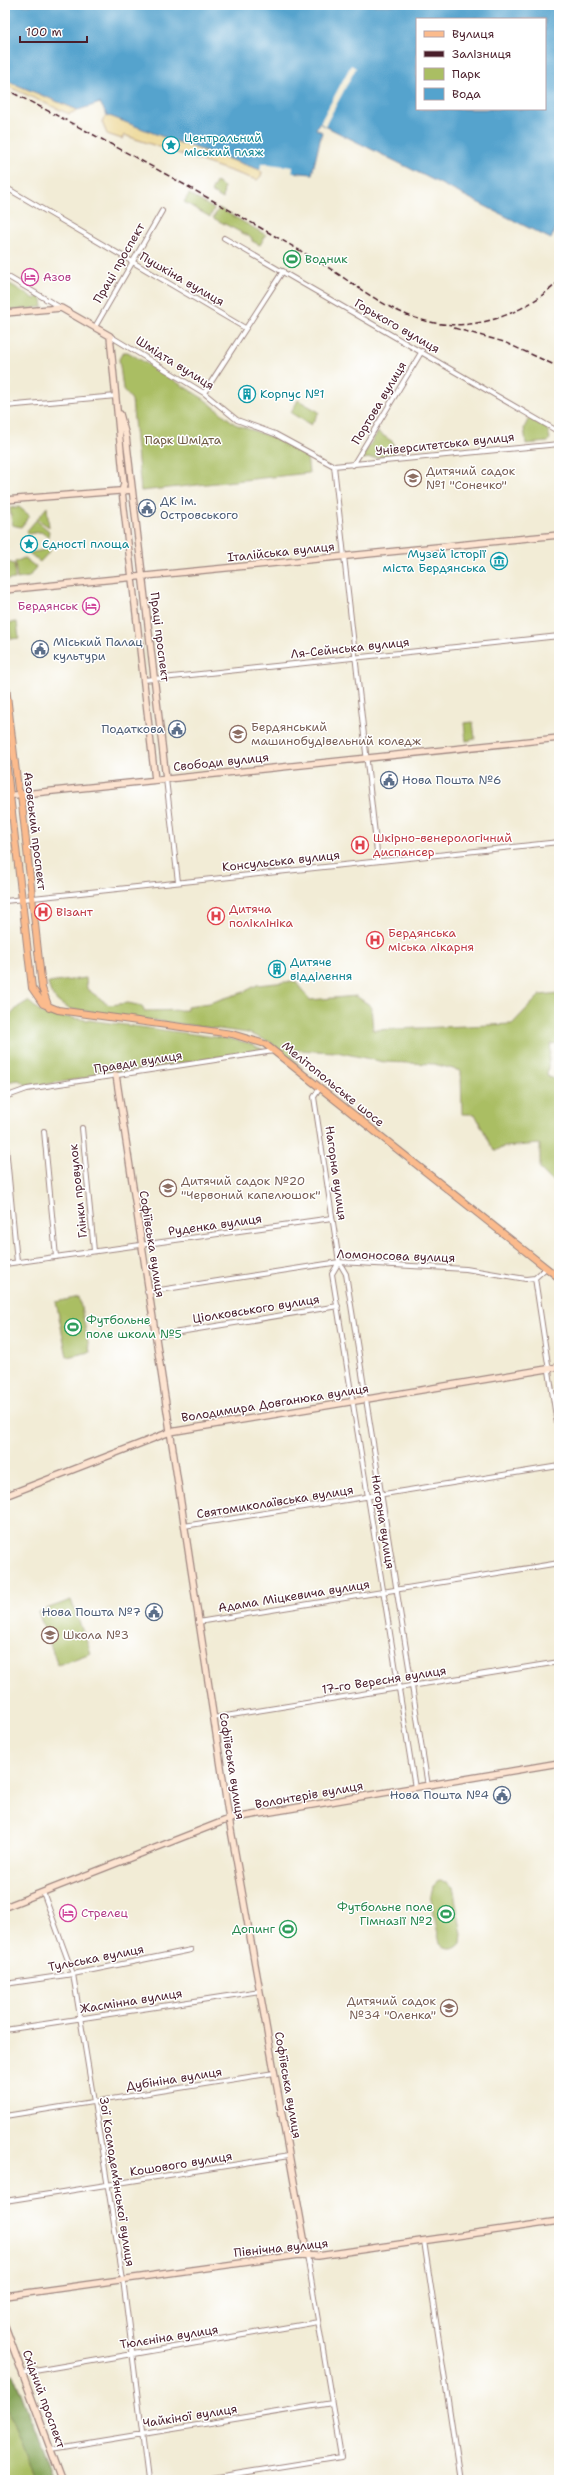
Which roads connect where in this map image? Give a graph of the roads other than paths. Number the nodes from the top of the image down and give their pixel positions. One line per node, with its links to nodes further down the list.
1 (5, 187): 4 (street, Пушкіна вулиця)
2 (162, 211): 4 (street, Праці проспект)
3 (224, 238): 5 (street, Горького вулиця)
4 (133, 262): 9 (street, Праці проспект); 10 (street, Пушкіна вулиця)
5 (283, 270): 10 (street); 12 (street, Горького вулиця)
6 (5, 275): 7 (street, Шмідта вулиця)
7 (61, 308): 8 (street); 9 (street, Шмідта вулиця)
8 (5, 313)
9 (95, 327): 11 (street, Шмідта вулиця)
10 (245, 328): 13 (street)
11 (110, 336): 13 (street, Шмідта вулиця); 14 (street, Праці проспект)
12 (422, 351): 16 (street, Горького вулиця); 18 (street, Портова вулиця)
13 (204, 393): 19 (street, Шмідта вулиця)
14 (116, 396): 15 (street); 20 (street, Праці проспект); 21 (street, Праці проспект)
15 (5, 406)
16 (559, 432)
17 (559, 444): 18 (street, Університетська вулиця)
18 (353, 465): 19 (street, Університетська вулиця)
19 (334, 466): 24 (street)
20 (132, 490): 21 (street); 25 (street, Праці проспект)
21 (122, 491): 22 (street); 26 (street, Праці проспект)
22 (5, 500)
23 (559, 536): 24 (street, Італійська вулиця)
24 (344, 556): 25 (street, Італійська вулиця); 29 (street)
25 (142, 576): 26 (street, Італійська вулиця); 31 (street, Праці проспект)
26 (130, 577): 27 (street, Італійська вулиця); 32 (street, Праці проспект)
27 (5, 590)
28 (559, 636): 29 (street, Ля-Сейнська вулиця)
29 (355, 658): 31 (street, Ля-Сейнська вулиця); 36 (street)
30 (5, 678): 33 (main road, Азовський проспект)
31 (155, 679): 32 (street, Ля-Сейнська вулиця); 37 (street, Праці проспект)
32 (144, 680): 38 (street, Праці проспект)
33 (6, 694): 39 (main road, Азовський проспект)
34 (559, 738): 36 (street, Свободи вулиця)
35 (5, 751): 40 (main road, Азовський проспект)
36 (366, 759): 37 (street, Свободи вулиця); 42 (street)
37 (166, 779): 38 (street, Свободи вулиця); 43 (street, Праці проспект)
38 (155, 780): 39 (street, Свободи вулиця)
39 (21, 795): 40 (street, Свободи вулиця); 44 (main road, Азовський проспект)
40 (8, 796): 45 (main road, Азовський проспект)
41 (559, 842): 42 (street, Консульська вулиця)
42 (378, 861): 43 (street, Консульська вулиця)
43 (178, 882): 44 (street, Консульська вулиця)
44 (32, 898): 45 (street, Консульська вулиця); 47 (main road, Азовський проспект)
45 (22, 899): 46 (street, Консульська вулиця); 47 (main road, Азовський проспект)
46 (5, 901)
47 (49, 1008): 48 (main road, Мелітопольське шосе)
48 (276, 1051): 49 (street, Правди вулиця); 50 (main road, Мелітопольське шосе)
49 (116, 1075): 51 (street, Правди вулиця); 56 (street, Софіївська вулиця)
50 (320, 1088): 55 (street, Нагорна вулиця); 62 (main road, Мелітопольське шосе)
51 (5, 1097)
52 (82, 1128): 57 (street, Глінки провулок)
53 (44, 1131): 58 (street)
54 (5, 1136): 59 (street)
55 (332, 1218): 56 (street, Руденка вулиця); 60 (street, Нагорна вулиця)
56 (140, 1246): 57 (street, Руденка вулиця); 65 (street, Софіївська вулиця)
57 (94, 1252): 58 (street, Руденка вулиця)
58 (56, 1257): 59 (street, Руденка вулиця)
59 (17, 1262): 61 (street, Руденка вулиця)
60 (339, 1262): 63 (street, Ломоносова вулиця); 65 (street, Ломоносова вулиця); 66 (street, Нагорна вулиця); 70 (street, Нагорна вулиця)
61 (5, 1264)
62 (546, 1268): 63 (street); 64 (main road, Мелітопольське шосе)
63 (535, 1278): 69 (street)
64 (559, 1278)
65 (148, 1292): 67 (street, Софіївська вулиця)
66 (338, 1306): 67 (street, Ціолковського вулиця); 71 (street, Нагорна вулиця)
67 (155, 1336): 72 (street, Софіївська вулиця)
68 (559, 1367): 69 (street, Володимира Довганюка вулиця)
69 (549, 1369): 70 (street, Володимира Довганюка вулиця); 73 (street)
70 (367, 1399): 71 (street, Володимира Довганюка вулиця); 75 (street, Нагорна вулиця)
71 (353, 1401): 72 (street, Володимира Довганюка вулиця); 77 (street, Нагорна вулиця)
72 (170, 1432): 76 (street, Володимира Довганюка вулиця); 78 (street, Софіївська вулиця)
73 (559, 1437)
74 (559, 1466): 75 (street, Святомиколаївська вулиця)
75 (382, 1495): 77 (street, Святомиколаївська вулиця); 80 (street, Нагорна вулиця)
76 (5, 1496)
77 (369, 1497): 78 (street, Святомиколаївська вулиця); 81 (street, Нагорна вулиця)
78 (184, 1526): 82 (street, Софіївська вулиця)
79 (559, 1563): 80 (street, Адама Міцкевича вулиця)
80 (397, 1589): 81 (street, Адама Міцкевича вулиця); 84 (street, Нагорна вулиця)
81 (384, 1591): 82 (street, Адама Міцкевича вулиця); 85 (street, Нагорна вулиця)
82 (198, 1622): 86 (street, Софіївська вулиця)
83 (559, 1662): 84 (street, 17-го Вересня вулиця)
84 (412, 1686): 85 (street, 17-го Вересня вулиця); 88 (street, Нагорна вулиця)
85 (399, 1688): 86 (street, 17-го Вересня вулиця); 89 (street, Нагорна вулиця)
86 (213, 1718): 90 (street, Софіївська вулиця)
87 (559, 1763): 88 (street, Волонтерів вулиця)
88 (428, 1786): 89 (street, Волонтерів вулиця)
89 (415, 1788): 90 (street, Волонтерів вулиця)
90 (229, 1819): 91 (street, Волонтерів вулиця); 96 (street, Софіївська вулиця)
91 (43, 1892): 92 (street, Волонтерів вулиця); 94 (street, Зої Космодем’янської вулиця)
92 (5, 1907)
93 (191, 1950): 94 (street, Тульська вулиця)
94 (73, 1974): 95 (street, Тульська вулиця); 97 (street, Зої Космодем’янської вулиця)
95 (5, 1984)
96 (260, 1991): 97 (street, Жасмінна вулиця); 99 (street, Софіївська вулиця)
97 (80, 2019): 98 (street, Жасмінна вулиця); 100 (street, Зої Космодем’янської вулиця)
98 (5, 2030)
99 (274, 2073): 100 (street, Дубініна вулиця); 102 (street, Софіївська вулиця)
100 (93, 2101): 101 (street, Дубініна вулиця); 103 (street, Зої Космодем’янської вулиця)
101 (5, 2116)
102 (289, 2156): 103 (street, Кошового вулиця); 107 (street, Софіївська вулиця)
103 (107, 2186): 104 (street, Кошового вулиця); 108 (street, Зої Космодем’янської вулиця)
104 (5, 2201)
105 (559, 2221): 106 (street, Північна вулиця)
106 (424, 2241): 107 (street, Північна вулиця); 120 (street)
107 (307, 2255): 108 (street, Північна вулиця); 110 (street, Софіївська вулиця)
108 (123, 2279): 109 (street, Північна вулиця); 112 (street, Зої Космодем’янської вулиця)
109 (5, 2296)
110 (318, 2322): 112 (street, Тюлєніна вулиця); 114 (street, Софіївська вулиця)
111 (5, 2326): 113 (street, Східний проспект)
112 (133, 2353): 113 (street, Тюлєніна вулиця); 115 (street, Зої Космодем’янської вулиця)
113 (23, 2374): 116 (street, Східний проспект)
114 (332, 2403): 115 (street, Чайкіної вулиця); 119 (street, Софіївська вулиця)
115 (143, 2433): 116 (street, Чайкіної вулиця); 118 (street, Зої Космодем’янської вулиця)
116 (51, 2449): 117 (street, Східний проспект)
117 (62, 2480)
118 (148, 2480)
119 (198, 2480)
120 (460, 2480)

